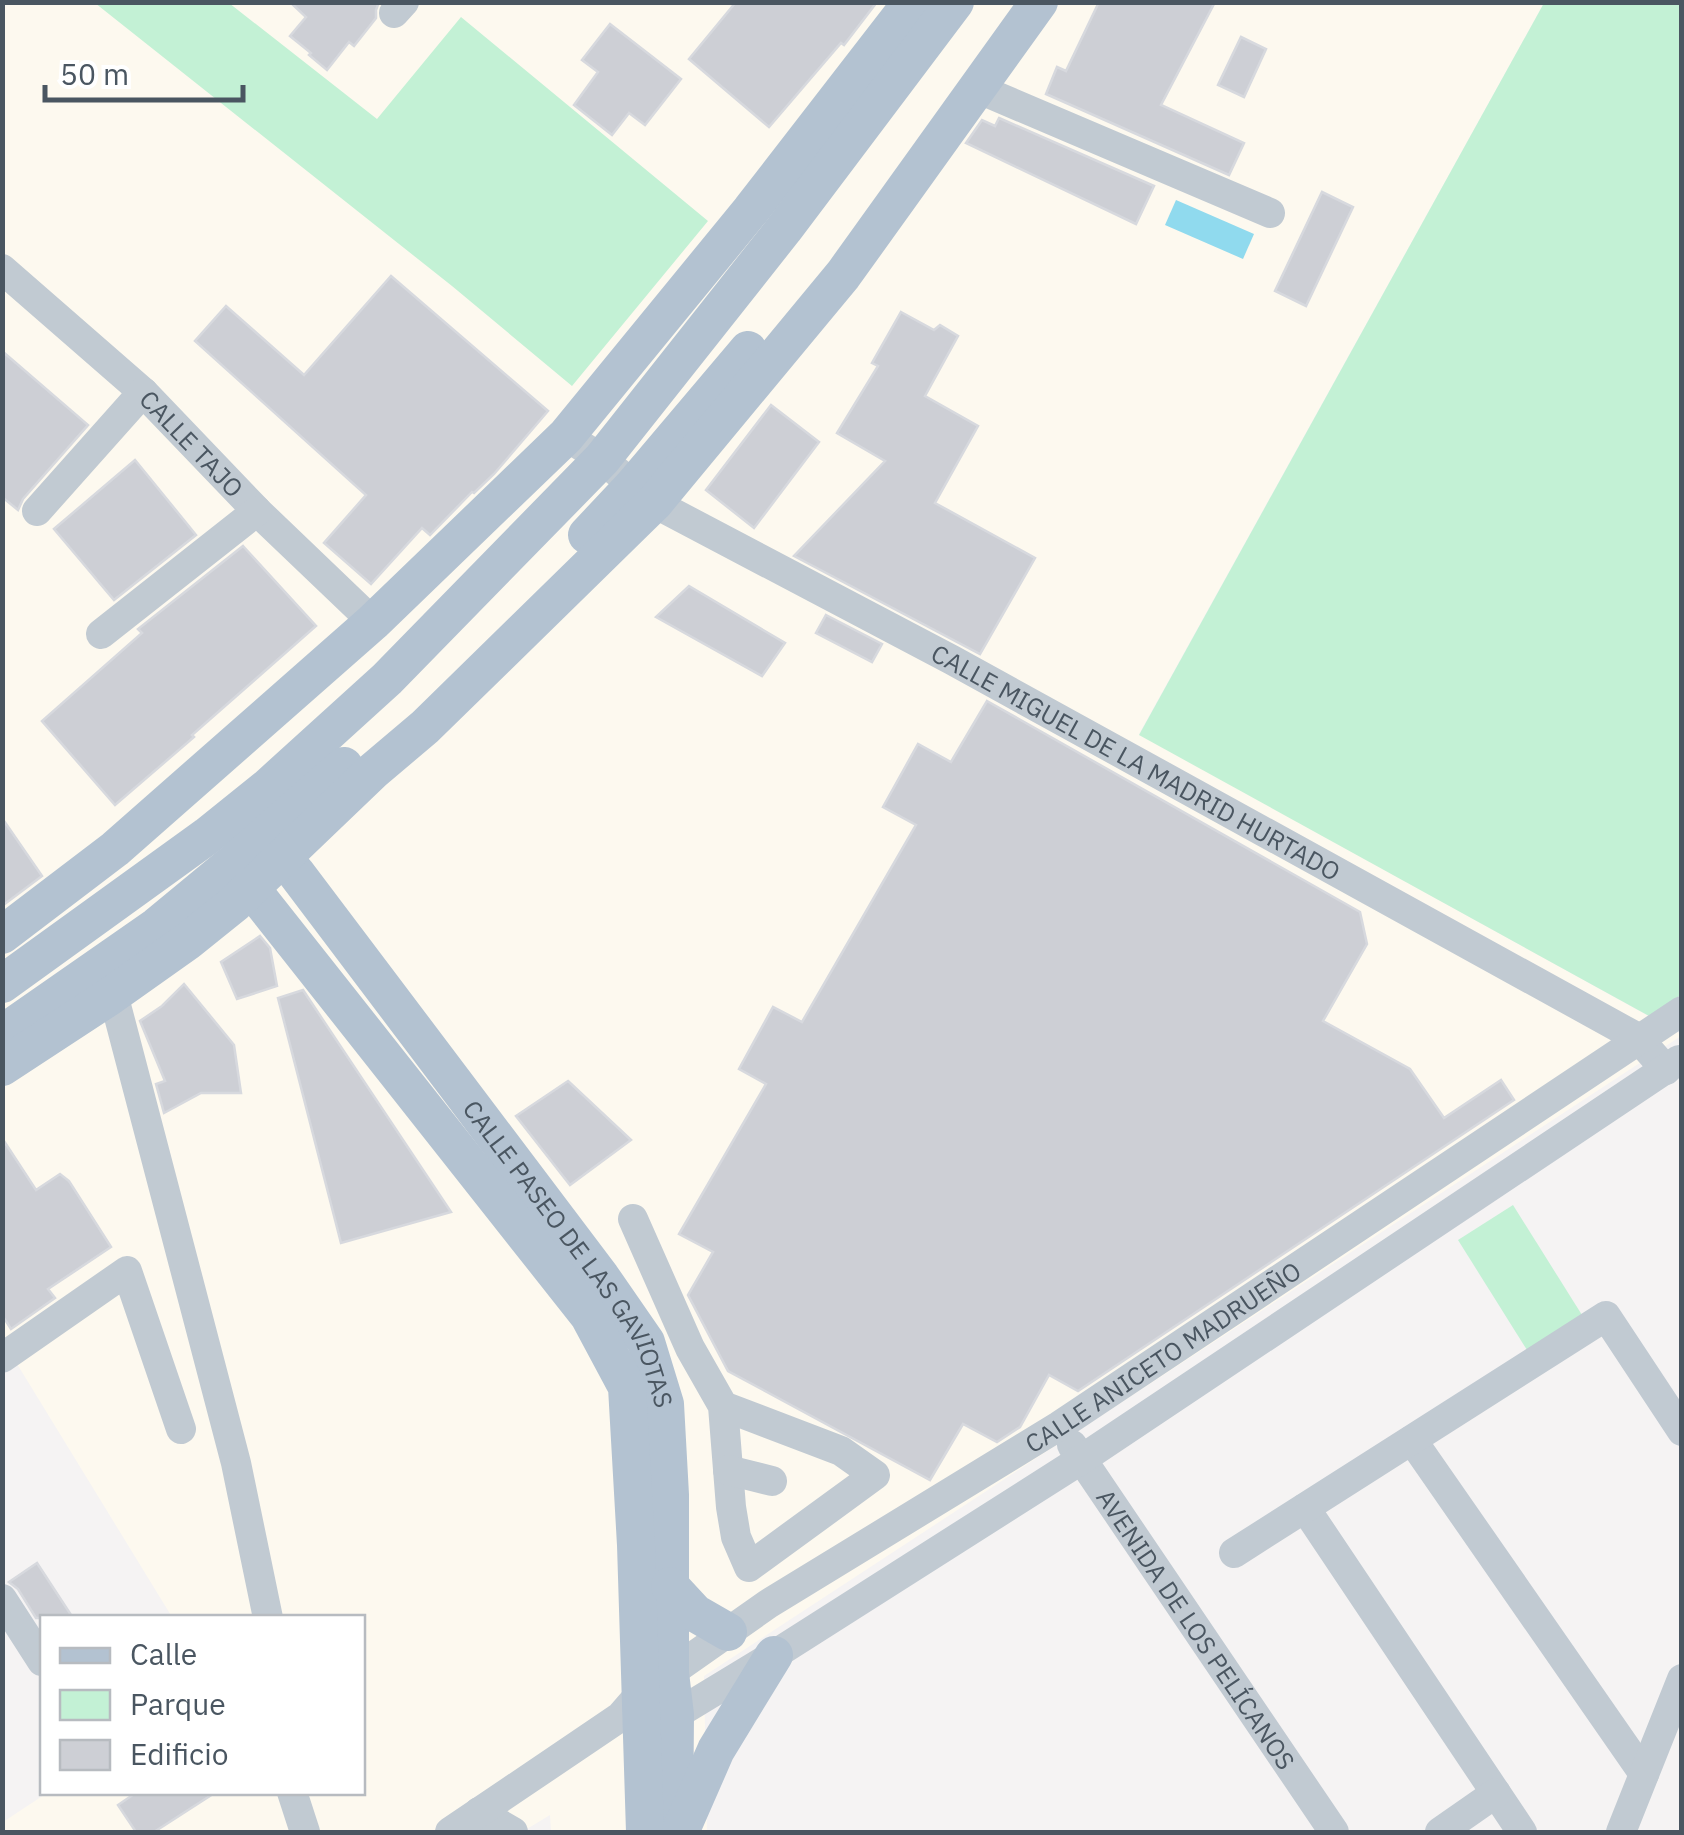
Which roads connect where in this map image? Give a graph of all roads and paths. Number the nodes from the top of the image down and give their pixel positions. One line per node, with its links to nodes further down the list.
1 (892, 2): 16 (street)
2 (912, 2): 11 (main road)
3 (954, 2): 12 (main road)
4 (1013, 2): 13 (main road)
5 (1023, 2): 7 (main road)
6 (1039, 2): 7 (main road)
7 (979, 89): 8 (street); 13 (main road)
8 (1270, 212)
9 (2, 269): 10 (street, CALLE TAJO)
10 (143, 392): 14 (street, CALLE TAJO); 15 (street)
11 (566, 436): 12 (street, CALLE MIGUEL DE LA MADRID HURTADO); 16 (main road)
12 (602, 459): 13 (street, CALLE MIGUEL DE LA MADRID HURTADO); 20 (main road)
13 (643, 494): 20 (main road); 30 (street, CALLE MIGUEL DE LA MADRID HURTADO)
14 (257, 511): 16 (street, CALLE TAJO); 17 (street)
15 (37, 512)
16 (367, 616): 18 (main road); 24 (street)
17 (102, 634)
18 (205, 770): 19 (main road); 20 (main road, CALLE PASEO DE LAS GAVIOTAS)
19 (174, 798): 21 (main road, CALLE PASEO DE LAS GAVIOTAS); 22 (main road)
20 (263, 835): 21 (main road); 23 (main road); 46 (main road, CALLE PASEO DE LAS GAVIOTAS)
21 (207, 836): 23 (main road, CALLE PASEO DE LAS GAVIOTAS); 26 (main road)
22 (114, 850): 25 (main road); 26 (main road)
23 (242, 875): 27 (main road); 29 (main road); 54 (main road, CALLE PASEO DE LAS GAVIOTAS)
24 (2, 920)
25 (2, 936)
26 (2, 983)
27 (109, 997): 32 (main road); 49 (street)
28 (1682, 1010): 30 (street, CALLE ANICETO MADRUEÑO)
29 (2, 1034)
30 (1638, 1038): 31 (street, CALLE MIGUEL DE LA MADRID HURTADO); 36 (street, CALLE ANICETO MADRUEÑO)
31 (1674, 1064): 40 (street, CALLE ANICETO MADRUEÑO)
32 (2, 1067)
33 (634, 1218): 35 (street)
34 (2, 1358): 37 (street)
35 (723, 1406): 41 (street); 45 (street)
36 (1059, 1426): 40 (street, AVENIDA DE LOS PELÍCANOS); 48 (street, CALLE ANICETO MADRUEÑO)
37 (181, 1429)
38 (1682, 1431): 39 (street)
39 (1412, 1440): 43 (street); 55 (street)
40 (1082, 1459): 51 (street, CALLE ANICETO MADRUEÑO); 63 (street, AVENIDA DE LOS PELÍCANOS)
41 (728, 1470): 42 (street); 45 (street)
42 (772, 1481)
43 (1305, 1508): 44 (street); 56 (street)
44 (1234, 1553)
45 (749, 1567): 48 (street)
46 (670, 1586): 50 (main road); 54 (main road, CALLE PASEO DE LAS GAVIOTAS)
47 (2, 1599): 52 (street)
48 (768, 1604): 50 (street, CALLE ANICETO MADRUEÑO)
49 (267, 1615)
50 (728, 1632): 54 (street, CALLE ANICETO MADRUEÑO)
51 (774, 1655): 54 (street, CALLE ANICETO MADRUEÑO); 62 (main road)
52 (40, 1658)
53 (1682, 1679): 55 (street)
54 (649, 1705): 58 (street); 62 (main road, CALLE PASEO DE LAS GAVIOTAS)
55 (1644, 1774): 66 (street)
56 (1496, 1793): 64 (street); 65 (street)
57 (293, 1795): 59 (street)
58 (479, 1812): 60 (street); 61 (street)
59 (305, 1832)
60 (450, 1832)
61 (514, 1832)
62 (655, 1832)
63 (1334, 1832)
64 (1440, 1832)
65 (1522, 1832)
66 (1621, 1832)

